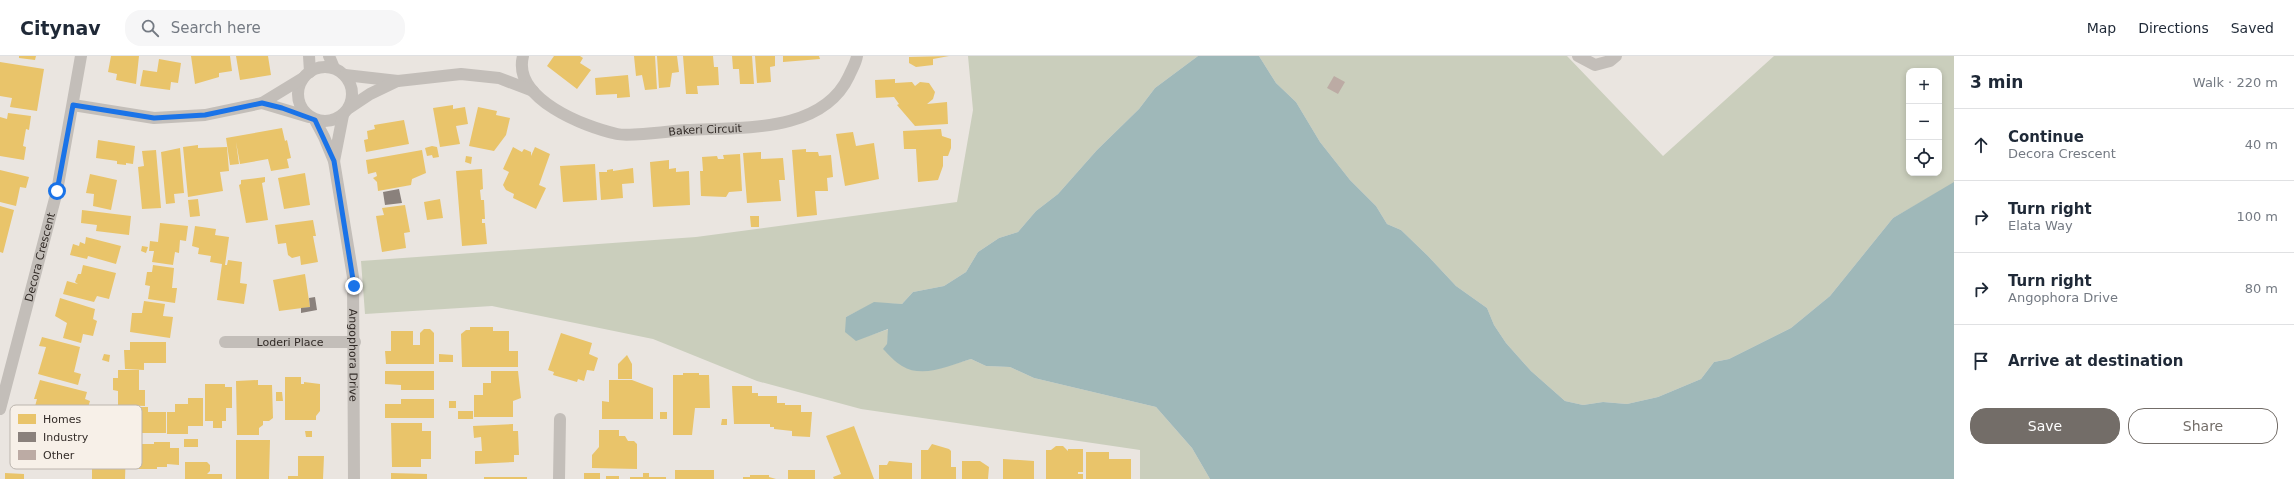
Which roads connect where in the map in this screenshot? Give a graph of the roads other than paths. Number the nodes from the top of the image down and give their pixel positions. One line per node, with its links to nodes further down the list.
1 (81, 56): 14 (street, Decora Crescent)
2 (309, 56): 9 (street)
3 (329, 56): 8 (street)
4 (523, 56): 12 (street, Bakeri Circuit)
5 (857, 56): 12 (street, Bakeri Circuit)
6 (1578, 56): 7 (street)
7 (1616, 56)
8 (334, 68): 9 (street); 10 (street)
9 (306, 75): 13 (street); 16 (street)
10 (345, 75): 11 (street, Bakeri Circuit); 15 (street)
11 (398, 81): 12 (street, Bakeri Circuit); 15 (street, Bakeri Circuit)
12 (533, 91)
13 (262, 103): 14 (street); 16 (street)
14 (73, 105): 20 (street, Decora Crescent)
15 (346, 112): 16 (street); 17 (street, Angophora Drive)
16 (312, 118): 17 (street, Angophora Drive)
17 (334, 161): 19 (street, Angophora Drive)
18 (225, 342): 19 (street, Loderi Place)
19 (355, 342): 22 (street, Angophora Drive)
20 (0, 409)
21 (560, 419): 23 (street)
22 (354, 479)
23 (559, 479)

